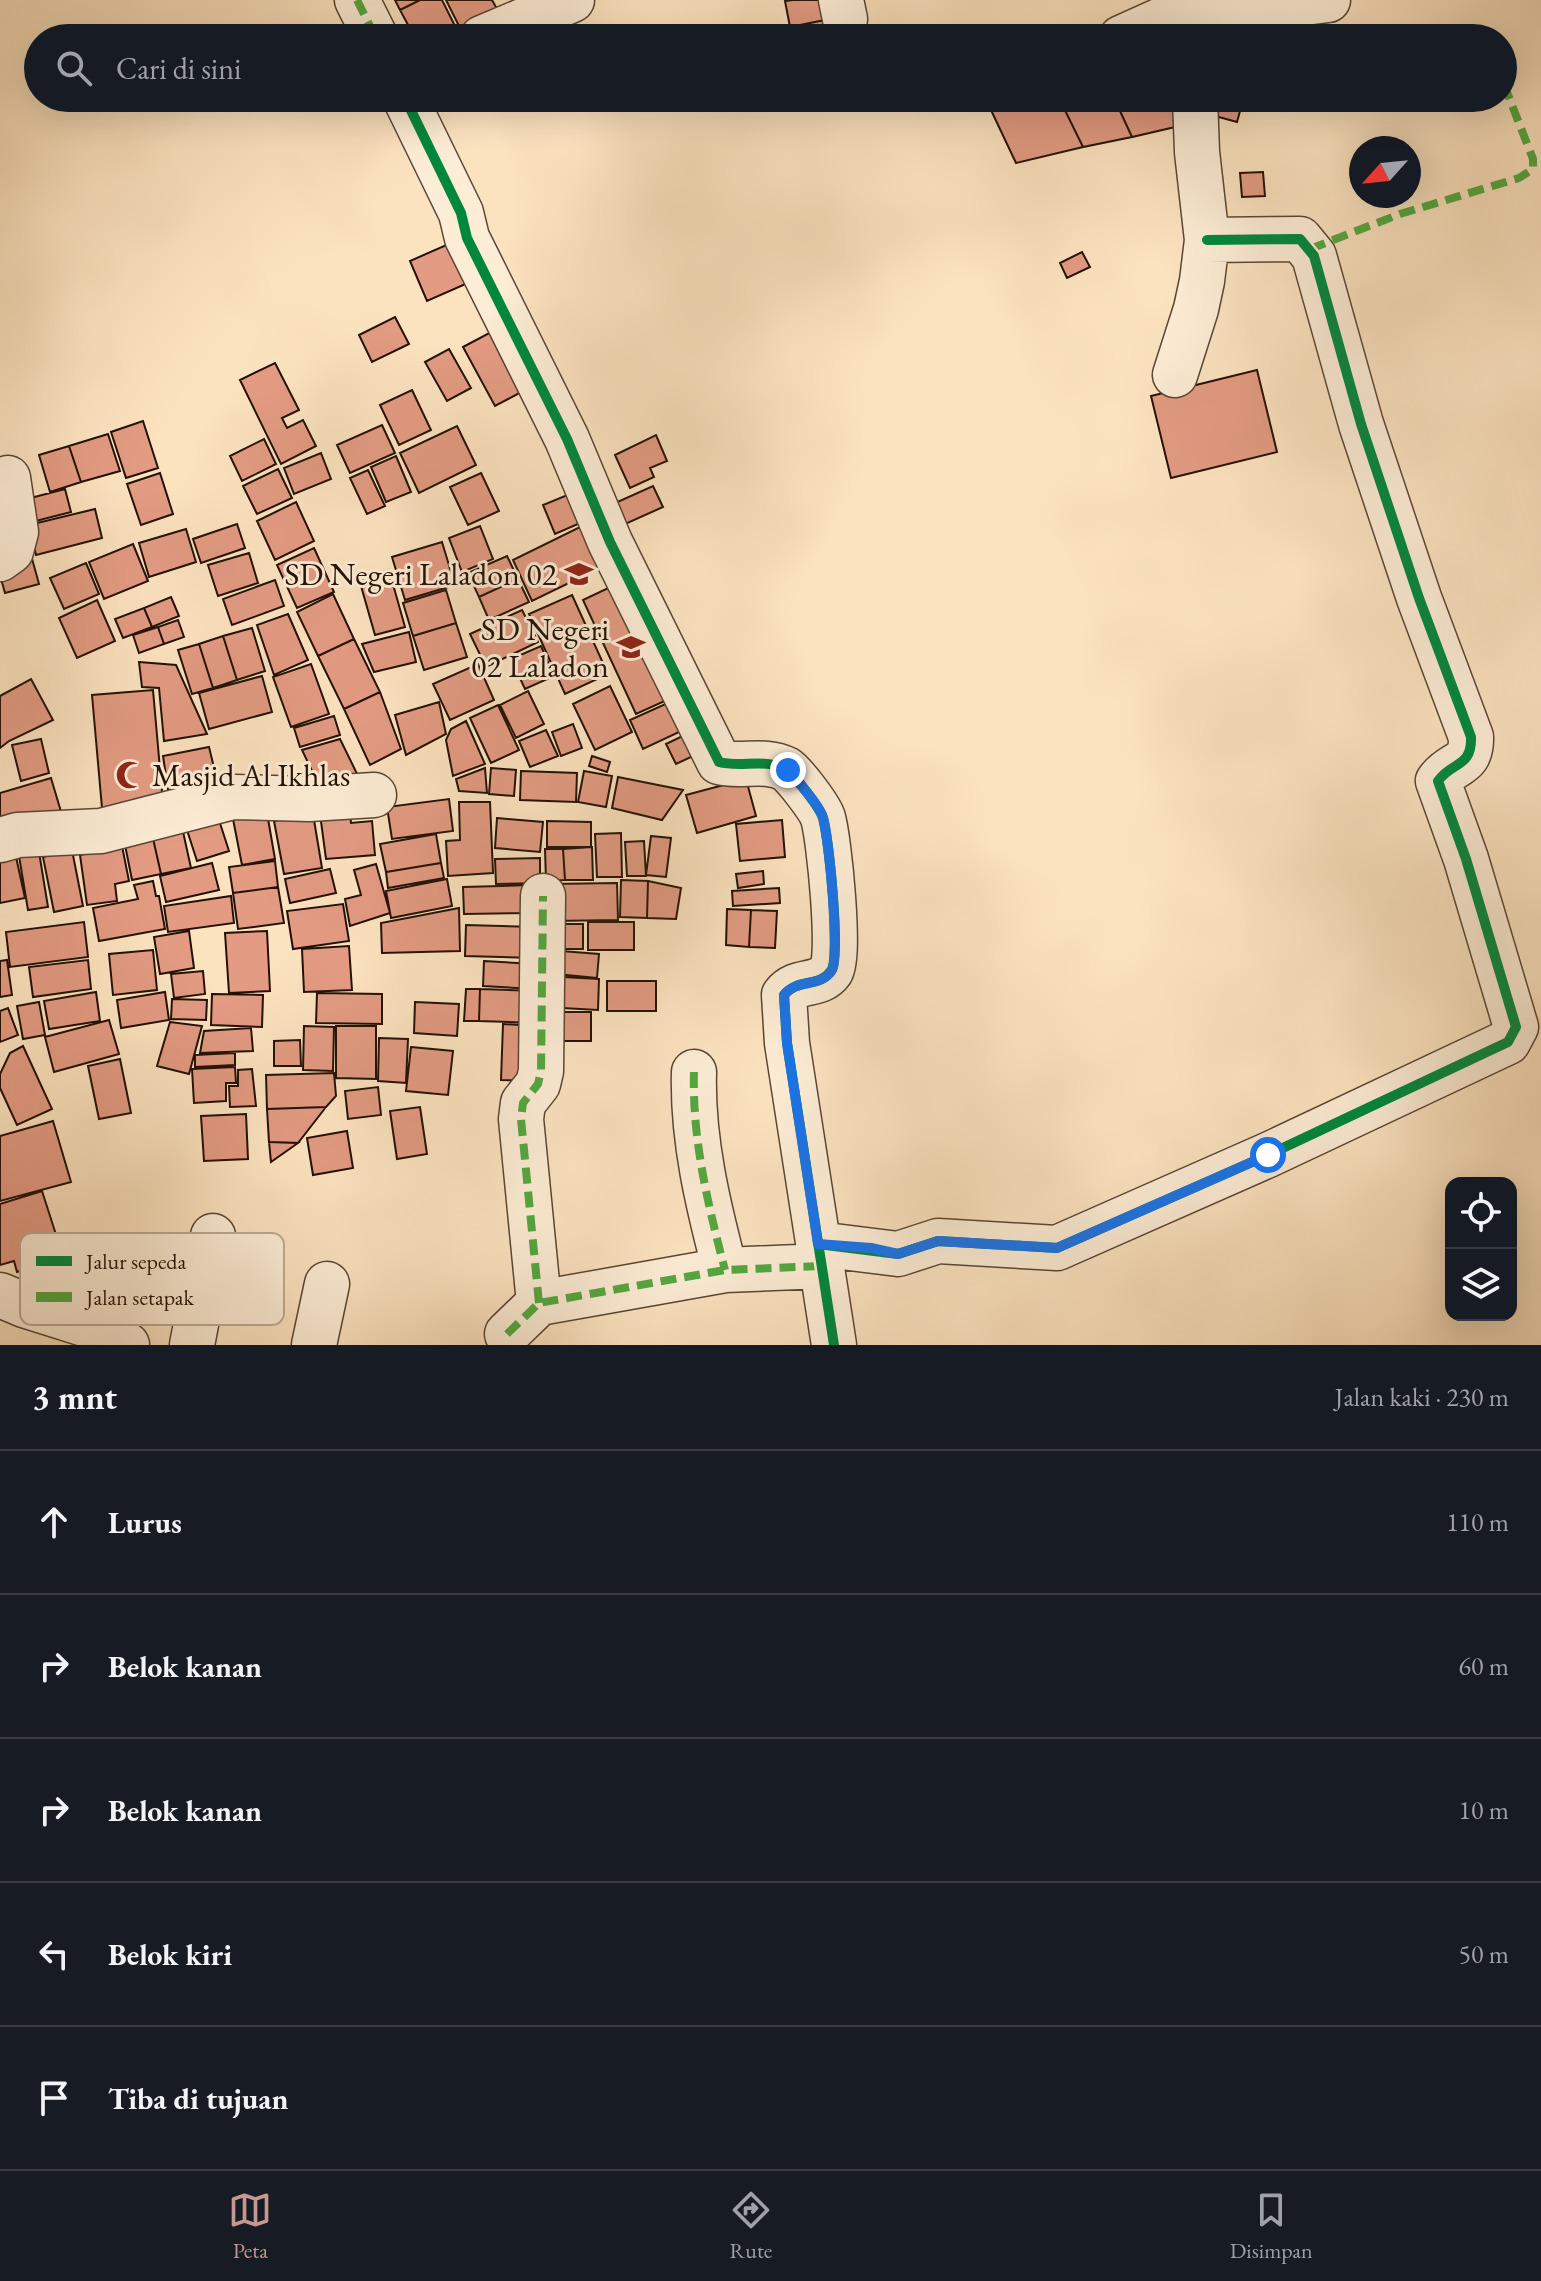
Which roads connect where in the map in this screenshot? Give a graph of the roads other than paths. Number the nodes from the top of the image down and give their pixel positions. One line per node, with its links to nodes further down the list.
1 (357, 0): 7 (street)
2 (372, 0): 8 (street)
3 (572, 0): 5 (street)
4 (1328, 0): 6 (street)
5 (517, 10): 9 (street)
6 (1192, 15): 10 (street)
7 (369, 24)
8 (383, 24)
9 (500, 24)
10 (1164, 24)
11 (412, 112): 21 (street)
12 (1196, 112): 13 (street)
13 (1207, 240): 14 (street); 21 (street)
14 (1175, 375)
15 (8, 478): 16 (street)
16 (0, 559)
17 (374, 795): 18 (street)
18 (0, 840)
19 (543, 896): 26 (street)
20 (694, 1072): 22 (street)
21 (820, 1255): 22 (street); 33 (street)
22 (725, 1270): 26 (street)
23 (327, 1284): 32 (street)
24 (0, 1295): 25 (street)
25 (20, 1303)
26 (539, 1303): 29 (street)
27 (87, 1325): 30 (street)
28 (196, 1325): 31 (street)
29 (507, 1334)
30 (127, 1345)
31 (192, 1345)
32 (314, 1345)
33 (834, 1345)

